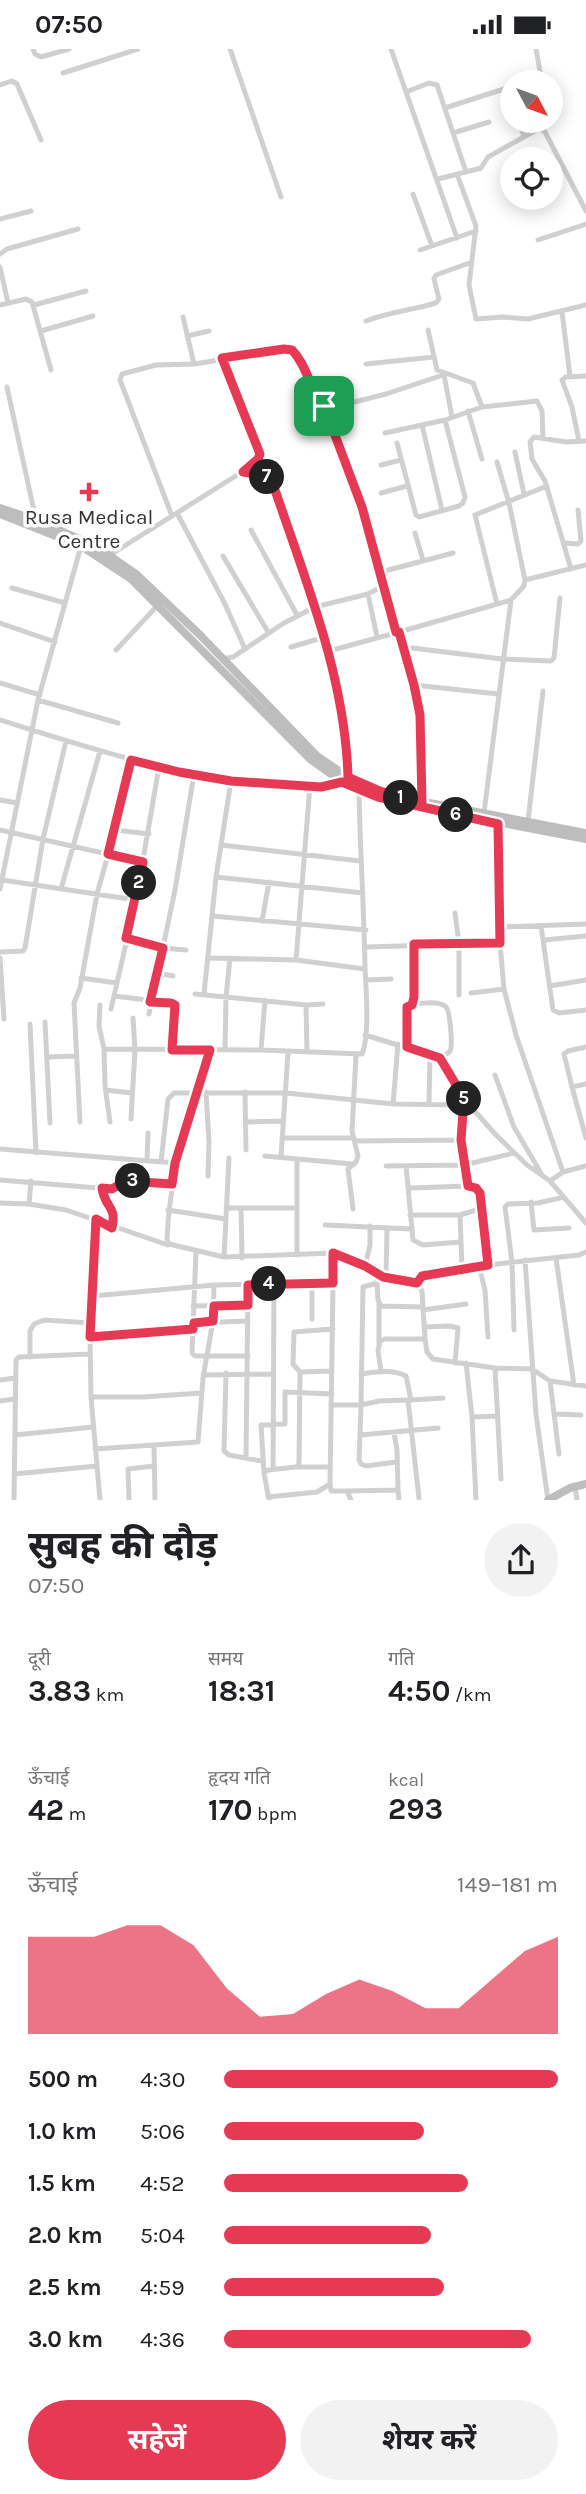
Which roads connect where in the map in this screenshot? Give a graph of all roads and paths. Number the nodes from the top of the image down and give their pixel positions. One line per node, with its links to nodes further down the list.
1 (33, 49): 2 (street)
2 (69, 49)
3 (138, 49): 8 (street)
4 (230, 49): 22 (street)
5 (391, 49): 11 (street)
6 (536, 49): 7 (street)
7 (540, 70)
8 (63, 73)
9 (0, 85): 17 (street)
10 (500, 90): 12 (street)
11 (406, 92): 12 (street); 20 (street)
12 (445, 108): 14 (street)
13 (489, 122): 14 (street)
14 (453, 133): 18 (street)
15 (523, 133): 16 (street)
16 (524, 137): 18 (street); 24 (street)
17 (41, 140)
18 (466, 172): 19 (street)
19 (457, 174): 20 (street); 28 (street)
20 (438, 179): 29 (street)
21 (413, 194): 31 (street)
22 (281, 197)
23 (31, 211): 25 (street)
24 (586, 211)
25 (0, 219)
26 (586, 224): 30 (street)
27 (78, 229): 33 (street)
28 (476, 231): 29 (street); 34 (street)
29 (457, 238): 31 (street)
30 (538, 240)
31 (432, 246): 32 (street)
32 (420, 250)
33 (0, 254)
34 (472, 262): 41 (street); 44 (street)
35 (0, 267): 37 (street)
36 (86, 291): 39 (street)
37 (8, 303): 38 (street); 39 (street)
38 (0, 305)
39 (34, 305): 46 (street)
40 (586, 305): 41 (street)
41 (562, 312): 55 (street)
42 (93, 316): 46 (street)
43 (183, 317): 48 (street)
44 (366, 321)
45 (428, 330): 49 (street)
46 (41, 331): 53 (street)
47 (209, 331): 48 (street)
48 (187, 336): 51 (street)
49 (434, 357): 52 (street); 54 (street)
50 (222, 358): 51 (street); 58 (street); 72 (street)
51 (194, 363): 82 (street)
52 (366, 364)
53 (51, 370)
54 (445, 374): 58 (street); 59 (street); 61 (street)
55 (570, 376): 56 (street); 65 (street)
56 (586, 376)
57 (7, 387): 83 (street)
58 (324, 406): 94 (street)
59 (482, 407): 60 (street); 64 (street)
60 (468, 411): 61 (street); 68 (street)
61 (449, 419): 62 (street); 79 (street)
62 (422, 425): 63 (street); 79 (street)
63 (385, 433)
64 (543, 438): 65 (street); 74 (street)
65 (582, 441)
66 (397, 443): 69 (street)
67 (515, 452): 76 (street)
68 (482, 459)
69 (401, 460): 71 (street); 73 (street)
70 (497, 462): 77 (street)
71 (381, 465)
72 (243, 472): 82 (street); 104 (street)
73 (407, 486): 75 (street); 79 (street)
74 (547, 486): 76 (street); 86 (street)
75 (381, 492)
76 (524, 494): 77 (street)
77 (509, 503): 95 (street); 102 (street)
78 (0, 508): 83 (street)
79 (442, 510)
80 (578, 510): 86 (street)
81 (0, 514): 87 (street)
82 (174, 515): 89 (street); 114 (street)
83 (36, 520): 89 (street)
84 (251, 530): 105 (street)
85 (415, 533): 91 (street)
86 (565, 543): 93 (street)
87 (81, 546): 101 (street); 103 (street)
88 (453, 552): 91 (street)
89 (110, 555): 117 (street)
90 (223, 556): 107 (street)
91 (423, 560): 94 (street)
92 (586, 565): 93 (street)
93 (571, 569): 95 (street)
94 (381, 572): 96 (street)
95 (525, 580): 100 (street)
96 (383, 586): 98 (street); 108 (street)
97 (12, 588): 101 (street)
98 (368, 594): 104 (street); 110 (street)
99 (560, 599): 118 (street)
100 (511, 600): 102 (street); 118 (street)
101 (65, 603): 111 (street)
102 (497, 604): 108 (street)
103 (158, 605): 115 (street); 132 (street)
104 (315, 607): 105 (street); 109 (street)
105 (297, 615): 107 (street)
106 (0, 623): 111 (street)
107 (268, 632): 114 (street)
108 (398, 632): 110 (street); 113 (street)
109 (325, 637): 112 (street); 116 (street)
110 (377, 638): 116 (street)
111 (55, 642): 123 (street)
112 (291, 647)
113 (404, 647): 118 (street); 120 (street)
114 (245, 649): 117 (street)
115 (116, 650)
116 (328, 651): 132 (street)
117 (222, 659): 132 (street)
118 (502, 659): 122 (street)
119 (0, 683): 123 (street)
120 (414, 685): 122 (street); 138 (street)
121 (543, 691): 141 (street)
122 (498, 694): 140 (street)
123 (39, 698): 125 (street); 126 (street)
124 (0, 720): 126 (street)
125 (118, 723)
126 (32, 730): 127 (street); 139 (street)
127 (66, 741): 128 (street); 148 (street)
128 (100, 751): 129 (street); 151 (street)
129 (131, 760): 130 (street); 144 (street)
130 (159, 767): 131 (street); 147 (street)
131 (194, 775): 133 (street); 182 (street)
132 (345, 779): 134 (street); 135 (street); 136 (street)
133 (231, 781): 134 (street); 150 (street)
134 (310, 785): 152 (street)
135 (359, 790): 136 (street); 154 (street)
136 (379, 794): 138 (street); 142 (street)
137 (0, 800): 139 (street)
138 (422, 802): 140 (street)
139 (17, 803): 145 (street)
140 (484, 813): 141 (street)
141 (528, 821): 146 (street)
142 (498, 824): 149 (street); 173 (street)
143 (0, 830): 145 (street)
144 (115, 830): 147 (street); 153 (street)
145 (11, 832): 148 (street); 156 (street)
146 (586, 833)
147 (149, 834): 155 (street)
148 (43, 839): 151 (street); 160 (street)
149 (586, 839)
150 (221, 845): 152 (street); 157 (street)
151 (73, 846): 153 (street); 163 (street)
152 (304, 853): 154 (street); 161 (street)
153 (108, 854): 155 (street); 165 (street)
154 (360, 861): 164 (street)
155 (143, 862): 166 (street)
156 (3, 865): 158 (street)
157 (216, 877): 159 (street); 168 (street)
158 (2, 880): 160 (street); 162 (street)
159 (270, 882): 161 (street); 169 (street)
160 (35, 885): 163 (street); 184 (street)
161 (302, 885): 164 (street); 170 (street)
162 (0, 889)
163 (61, 889): 165 (street)
164 (363, 893): 174 (street)
165 (97, 894): 166 (street); 192 (street)
166 (136, 900): 176 (street)
167 (456, 913): 178 (street)
168 (212, 916): 169 (street); 186 (street)
169 (262, 921): 170 (street)
170 (299, 924): 174 (street); 188 (street)
171 (586, 924): 172 (street)
172 (541, 926): 173 (street); 177 (street)
173 (499, 927): 179 (street)
174 (366, 930): 181 (street)
175 (586, 936): 177 (street)
176 (126, 938): 182 (street); 196 (street)
177 (544, 940): 197 (street)
178 (459, 943): 179 (street); 180 (street); 202 (street)
179 (500, 943): 198 (street)
180 (414, 944): 181 (street); 210 (street)
181 (366, 947): 189 (street)
182 (163, 948): 183 (street); 190 (street)
183 (186, 950)
184 (0, 952)
185 (0, 958): 215 (street)
186 (208, 958): 187 (street); 201 (street)
187 (230, 958): 188 (street); 204 (street)
188 (296, 960): 189 (street)
189 (365, 969): 193 (street)
190 (158, 973): 191 (street); 206 (street)
191 (173, 976)
192 (81, 978): 196 (street); 232 (street)
193 (366, 979): 194 (street); 218 (street)
194 (391, 979)
195 (586, 980): 197 (street)
196 (117, 983): 203 (street)
197 (550, 986): 212 (street)
198 (504, 989): 199 (street); 276 (street)
199 (471, 993)
200 (195, 994): 201 (street)
201 (204, 994): 204 (street)
202 (459, 995)
203 (114, 996): 206 (street); 211 (street)
204 (226, 997): 205 (street); 226 (street)
205 (265, 1000): 208 (street); 227 (street)
206 (150, 1002): 213 (street); 224 (street)
207 (100, 1005): 222 (street)
208 (306, 1005): 209 (street); 228 (street)
209 (323, 1005)
210 (412, 1005): 220 (street); 234 (street)
211 (111, 1009)
212 (586, 1010)
213 (149, 1014)
214 (133, 1018): 223 (street)
215 (4, 1019)
216 (45, 1022): 233 (street)
217 (30, 1024): 262 (street)
218 (365, 1035): 219 (street); 231 (street)
219 (398, 1044): 220 (street); 246 (street)
220 (407, 1047): 230 (street)
221 (586, 1047): 237 (street)
222 (104, 1049): 223 (street); 238 (street)
223 (135, 1050): 224 (street); 242 (street)
224 (172, 1050): 225 (street)
225 (210, 1050): 226 (street); 239 (street)
226 (225, 1050): 227 (street)
227 (261, 1050): 229 (street)
228 (307, 1052): 229 (street); 231 (street)
229 (288, 1053): 243 (street)
230 (430, 1053): 234 (street); 247 (street)
231 (356, 1055): 244 (street)
232 (75, 1056): 233 (street); 251 (street)
233 (47, 1057): 254 (street)
234 (440, 1058): 245 (street)
235 (495, 1075): 278 (street)
236 (586, 1084): 237 (street)
237 (572, 1087): 248 (street)
238 (106, 1090): 242 (street); 252 (street)
239 (197, 1091): 240 (street); 269 (street); 270 (street)
240 (206, 1091): 241 (street); 277 (street)
241 (245, 1092): 243 (street); 253 (street)
242 (132, 1093): 249 (street)
243 (286, 1093): 244 (street); 250 (street)
244 (352, 1100): 246 (street); 258 (street)
245 (464, 1102): 247 (street); 259 (street); 263 (street)
246 (393, 1104): 247 (street)
247 (429, 1104)
248 (583, 1110): 257 (street)
249 (131, 1119)
250 (283, 1121): 253 (street); 256 (street)
251 (80, 1122)
252 (110, 1122)
253 (245, 1122): 261 (street)
254 (50, 1123)
255 (148, 1133): 268 (street)
256 (282, 1138): 258 (street); 265 (street)
257 (586, 1138)
258 (354, 1140): 259 (street); 271 (street)
259 (461, 1140): 272 (street)
260 (0, 1149): 262 (street)
261 (246, 1150)
262 (36, 1153): 268 (street)
263 (514, 1153): 272 (street); 278 (street)
264 (265, 1156): 265 (street)
265 (281, 1157): 267 (street)
266 (229, 1158): 290 (street)
267 (297, 1159): 271 (street); 292 (street)
268 (147, 1160): 269 (street)
269 (161, 1162): 270 (street)
270 (175, 1163): 282 (street)
271 (353, 1164): 294 (street)
272 (464, 1165): 274 (street); 283 (street)
273 (586, 1165): 276 (street)
274 (406, 1166): 275 (street); 285 (street)
275 (386, 1167)
276 (563, 1172): 281 (street)
277 (208, 1176)
278 (544, 1177): 281 (street)
279 (0, 1179): 280 (street)
280 (31, 1181): 284 (street); 289 (street)
281 (550, 1181): 286 (street)
282 (172, 1184): 284 (street); 295 (street)
283 (468, 1186): 285 (street); 293 (street)
284 (102, 1188): 303 (street)
285 (410, 1188): 297 (street)
286 (564, 1197): 287 (street); 300 (street)
287 (531, 1202): 304 (street); 317 (street)
288 (0, 1203): 289 (street)
289 (29, 1204): 298 (street)
290 (226, 1208): 291 (street); 299 (street)
291 (241, 1208): 292 (street); 314 (street)
292 (297, 1208): 312 (street)
293 (483, 1208): 296 (street); 318 (street)
294 (353, 1209)
295 (168, 1210): 299 (street); 308 (street)
296 (460, 1215): 297 (street); 307 (street)
297 (410, 1216): 306 (street)
298 (96, 1219): 303 (street); 332 (street)
299 (226, 1219): 313 (street)
300 (586, 1223)
301 (325, 1225): 302 (street)
302 (370, 1227): 305 (street); 319 (street)
303 (112, 1228): 308 (street)
304 (569, 1228)
305 (387, 1229): 306 (street); 323 (street)
306 (412, 1229): 307 (street)
307 (460, 1242): 321 (street)
308 (171, 1246): 309 (street)
309 (196, 1252): 313 (street); 331 (street)
310 (586, 1252): 315 (street)
311 (333, 1253): 312 (street); 319 (street); 324 (street)
312 (298, 1255): 314 (street)
313 (224, 1257): 314 (street)
314 (242, 1258)
315 (556, 1258): 316 (street); 370 (street)
316 (525, 1260): 317 (street); 358 (street)
317 (512, 1262): 318 (street); 346 (street)
318 (488, 1265): 320 (street)
319 (365, 1266): 322 (street)
320 (480, 1266): 321 (street); 348 (street)
321 (462, 1269): 326 (street)
322 (376, 1273): 323 (street); 325 (street)
323 (387, 1277): 326 (street)
324 (333, 1283): 328 (street); 345 (street)
325 (377, 1283): 333 (street); 365 (street)
326 (417, 1283): 338 (street)
327 (274, 1284): 328 (street); 330 (street); 364 (street)
328 (312, 1284): 339 (street)
329 (214, 1285): 330 (street); 331 (street); 337 (street)
330 (248, 1285): 335 (street)
331 (193, 1286): 332 (street); 336 (street)
332 (93, 1296): 342 (street)
333 (379, 1304): 338 (street); 350 (street)
334 (466, 1304): 338 (street)
335 (248, 1305): 337 (street); 341 (street)
336 (193, 1306): 337 (street); 343 (street)
337 (214, 1306): 340 (street)
338 (423, 1308): 344 (street)
339 (312, 1319)
340 (213, 1321): 341 (street); 343 (street); 352 (street)
341 (248, 1321): 353 (street)
342 (91, 1323): 347 (street); 354 (street)
343 (193, 1326): 347 (street); 352 (street)
344 (424, 1327): 349 (street); 355 (street)
345 (333, 1329): 359 (street); 361 (street)
346 (514, 1330)
347 (90, 1337): 351 (street)
348 (488, 1337)
349 (425, 1339): 350 (street); 355 (street)
350 (379, 1345): 360 (street)
351 (90, 1354): 354 (street); 375 (street)
352 (206, 1356): 353 (street); 366 (street)
353 (248, 1356): 363 (street)
354 (30, 1357): 367 (street)
355 (455, 1363): 356 (street)
356 (466, 1363): 357 (street); 385 (street)
357 (495, 1368): 358 (street); 384 (street)
358 (532, 1370): 369 (street); 421 (street)
359 (332, 1371): 361 (street); 374 (street)
360 (381, 1371): 365 (street); 378 (street)
361 (300, 1372): 372 (street)
362 (226, 1373): 363 (street); 366 (street); 396 (street)
363 (247, 1373): 364 (street); 396 (street)
364 (273, 1374): 386 (street)
365 (361, 1374): 381 (street)
366 (203, 1375): 373 (street)
367 (15, 1378): 368 (street); 377 (street)
368 (0, 1380)
369 (550, 1381): 370 (street); 382 (street)
370 (574, 1385): 371 (street)
371 (586, 1386)
372 (301, 1392): 374 (street); 386 (street); 401 (street)
373 (201, 1393): 375 (street); 393 (street)
374 (332, 1394): 380 (street)
375 (91, 1397): 387 (street)
376 (443, 1398): 378 (street)
377 (15, 1399): 379 (street); 391 (street)
378 (409, 1400): 381 (street); 389 (street)
379 (0, 1401)
380 (331, 1405): 381 (street); 402 (street)
381 (361, 1405): 392 (street)
382 (556, 1414): 383 (street); 395 (street)
383 (581, 1415)
384 (498, 1416): 385 (street); 406 (street)
385 (471, 1417): 420 (street)
386 (273, 1423): 397 (street); 403 (street)
387 (93, 1427): 391 (street); 394 (street)
388 (438, 1428): 389 (street)
389 (410, 1430): 390 (street); 413 (street)
390 (394, 1433): 392 (street); 398 (street)
391 (15, 1435): 405 (street)
392 (360, 1435): 398 (street)
393 (154, 1445): 394 (street); 399 (street)
394 (95, 1448): 400 (street)
395 (559, 1454)
396 (246, 1458): 397 (street)
397 (261, 1461): 404 (street)
398 (396, 1462): 410 (street)
399 (153, 1466): 416 (street); 417 (street)
400 (97, 1467): 405 (street); 415 (street)
401 (296, 1467): 402 (street); 403 (street)
402 (330, 1467): 407 (street)
403 (273, 1469): 404 (street)
404 (264, 1473): 412 (street)
405 (14, 1474): 414 (street)
406 (501, 1479)
407 (330, 1484): 411 (street); 412 (street)
408 (586, 1484): 409 (street)
409 (575, 1486): 421 (street); 422 (street)
410 (398, 1490): 411 (street); 419 (street)
411 (347, 1492): 418 (street)
412 (268, 1498)
413 (419, 1498)
414 (14, 1500)
415 (100, 1500)
416 (129, 1500)
417 (155, 1500)
418 (351, 1500)
419 (400, 1500)
420 (476, 1500)
421 (548, 1500)
422 (577, 1500)

